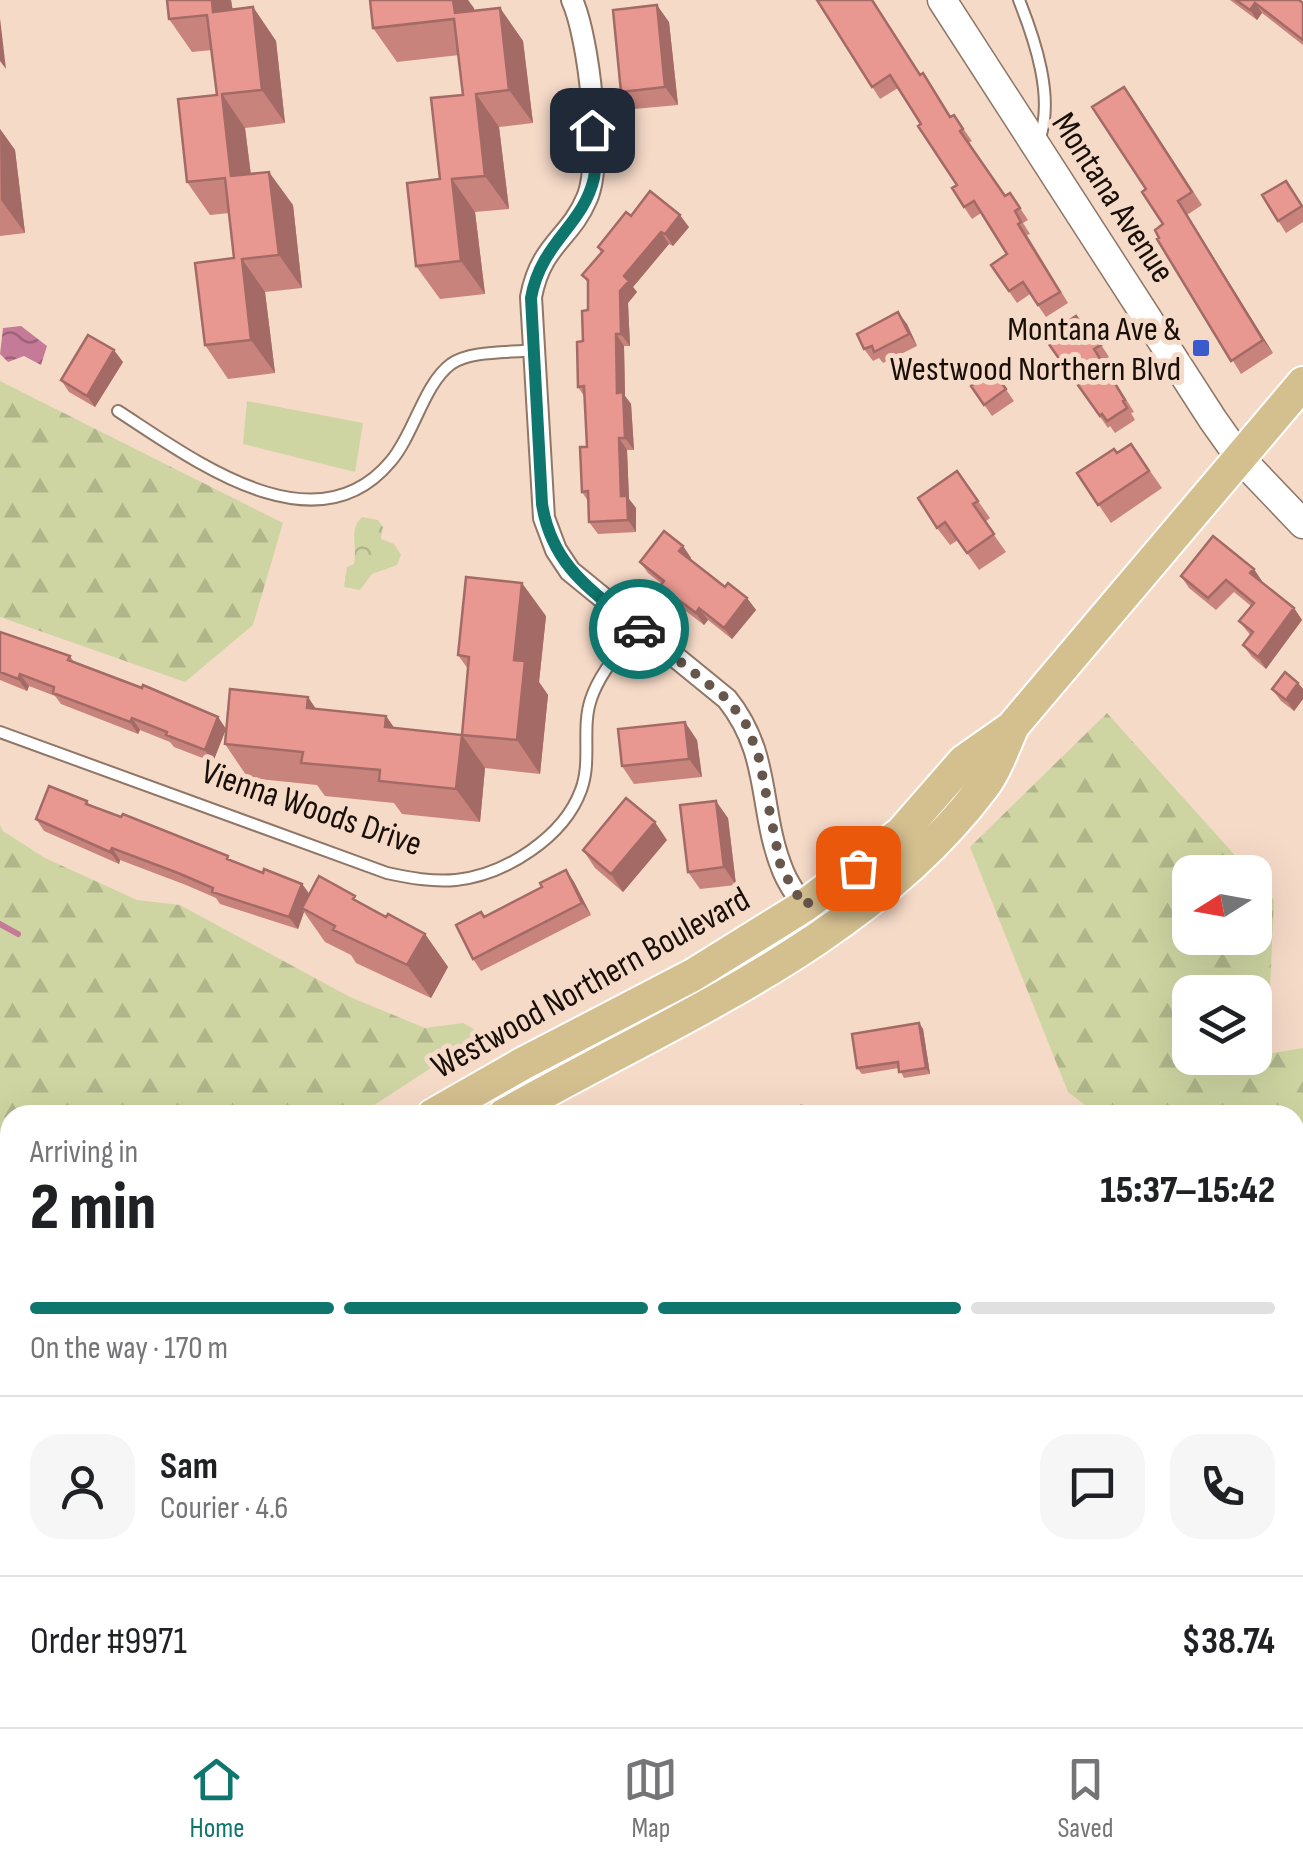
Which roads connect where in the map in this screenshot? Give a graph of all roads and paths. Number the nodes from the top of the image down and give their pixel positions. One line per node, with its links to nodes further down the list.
1 (572, 0): 5 (street)
2 (942, 0): 4 (street, Montana Avenue)
3 (1018, 0): 4 (lane)
4 (1036, 146): 8 (street, Montana Avenue)
5 (534, 350): 7 (lane); 10 (street)
6 (1303, 383): 8 (main road, Westwood Northern Boulevard)
7 (118, 412)
8 (1240, 458): 9 (street, Montana Avenue); 11 (main road, Westwood Northern Boulevard)
9 (1303, 524)
10 (638, 628): 12 (lane, Vienna Woods Drive); 13 (street)
11 (1013, 726): 13 (main road, Westwood Northern Boulevard); 14 (main road, Westwood Northern Boulevard)
12 (0, 732)
13 (804, 906): 14 (street); 15 (main road, Westwood Northern Boulevard)
14 (825, 934): 16 (main road, Westwood Northern Boulevard)
15 (451, 1105)
16 (522, 1105)

